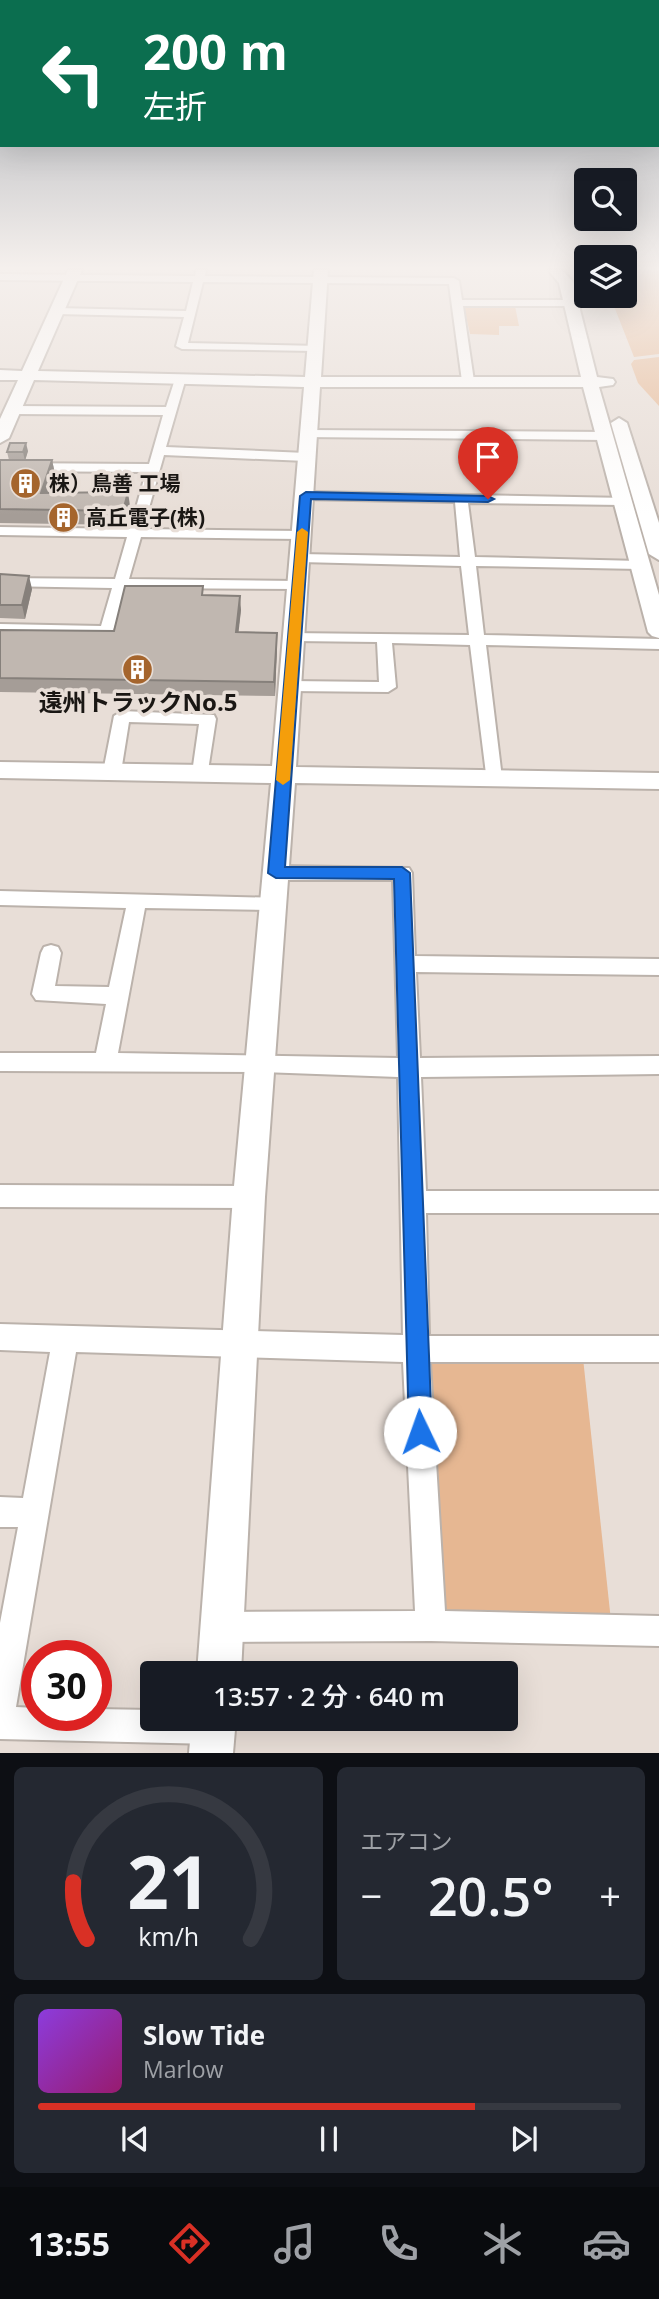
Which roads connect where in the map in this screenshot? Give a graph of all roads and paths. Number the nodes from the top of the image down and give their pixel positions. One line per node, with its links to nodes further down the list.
1 (39, 352): 7 (street)
2 (315, 352): 10 (street)
3 (464, 352): 9 (street)
4 (587, 352): 11 (street)
5 (593, 352): 11 (street)
6 (0, 375): 7 (street)
7 (29, 375): 8 (street); 12 (street)
8 (180, 378): 10 (street); 13 (street)
9 (468, 381): 10 (street); 11 (street)
10 (311, 382): 16 (street)
11 (598, 382): 14 (street); 25 (street)
12 (13, 410): 13 (street); 15 (street)
13 (171, 411): 17 (street)
14 (605, 436): 16 (street); 22 (street)
15 (0, 438)
16 (307, 445): 17 (street); 20 (street)
17 (160, 451): 19 (street)
18 (0, 467): 19 (street)
19 (155, 468): 24 (street)
20 (306, 496): 21 (street); 26 (street)
21 (461, 499): 22 (street); 27 (street)
22 (622, 501): 28 (street)
23 (0, 531): 24 (street)
24 (137, 533): 26 (street); 30 (street)
25 (659, 554)
26 (300, 559): 27 (street); 30 (street); 33 (street)
27 (468, 563): 28 (street); 35 (street)
28 (640, 565): 32 (street)
29 (0, 582): 30 (street)
30 (122, 583): 31 (street)
31 (0, 629)
32 (659, 632)
33 (294, 636): 34 (street); 37 (street)
34 (384, 637): 35 (street); 37 (street)
35 (477, 638): 36 (street); 42 (street)
36 (659, 644)
37 (290, 686): 41 (street)
38 (0, 770): 39 (street)
39 (113, 772): 40 (street); 40 (street)
40 (201, 773): 41 (street)
41 (284, 774): 42 (street); 44 (street)
42 (493, 779): 43 (street)
43 (659, 781)
44 (276, 873): 47 (street); 49 (street)
45 (0, 898): 46 (street)
46 (136, 900): 47 (street); 51 (street)
47 (274, 902): 54 (street)
48 (51, 954): 51 (street)
49 (406, 964): 50 (street); 56 (street)
50 (659, 967)
51 (118, 996): 53 (street)
52 (0, 1062): 53 (street)
53 (105, 1062): 54 (street)
54 (262, 1063): 56 (street); 58 (street)
55 (659, 1065): 56 (street)
56 (409, 1068): 59 (street)
57 (0, 1196): 58 (street)
58 (249, 1197): 63 (street)
59 (414, 1202): 60 (street); 64 (street)
60 (659, 1202)
61 (0, 1337): 62 (street)
62 (65, 1339): 63 (street); 67 (street)
63 (241, 1342): 64 (street); 69 (street)
64 (416, 1349): 65 (street); 68 (street)
65 (659, 1349)
66 (0, 1512): 67 (street)
67 (35, 1513): 72 (street)
68 (431, 1626): 69 (street); 70 (street)
69 (223, 1627): 71 (street)
70 (659, 1631)
71 (220, 1661)
72 (0, 1709)
73 (0, 1723): 74 (street)
74 (213, 1733)

